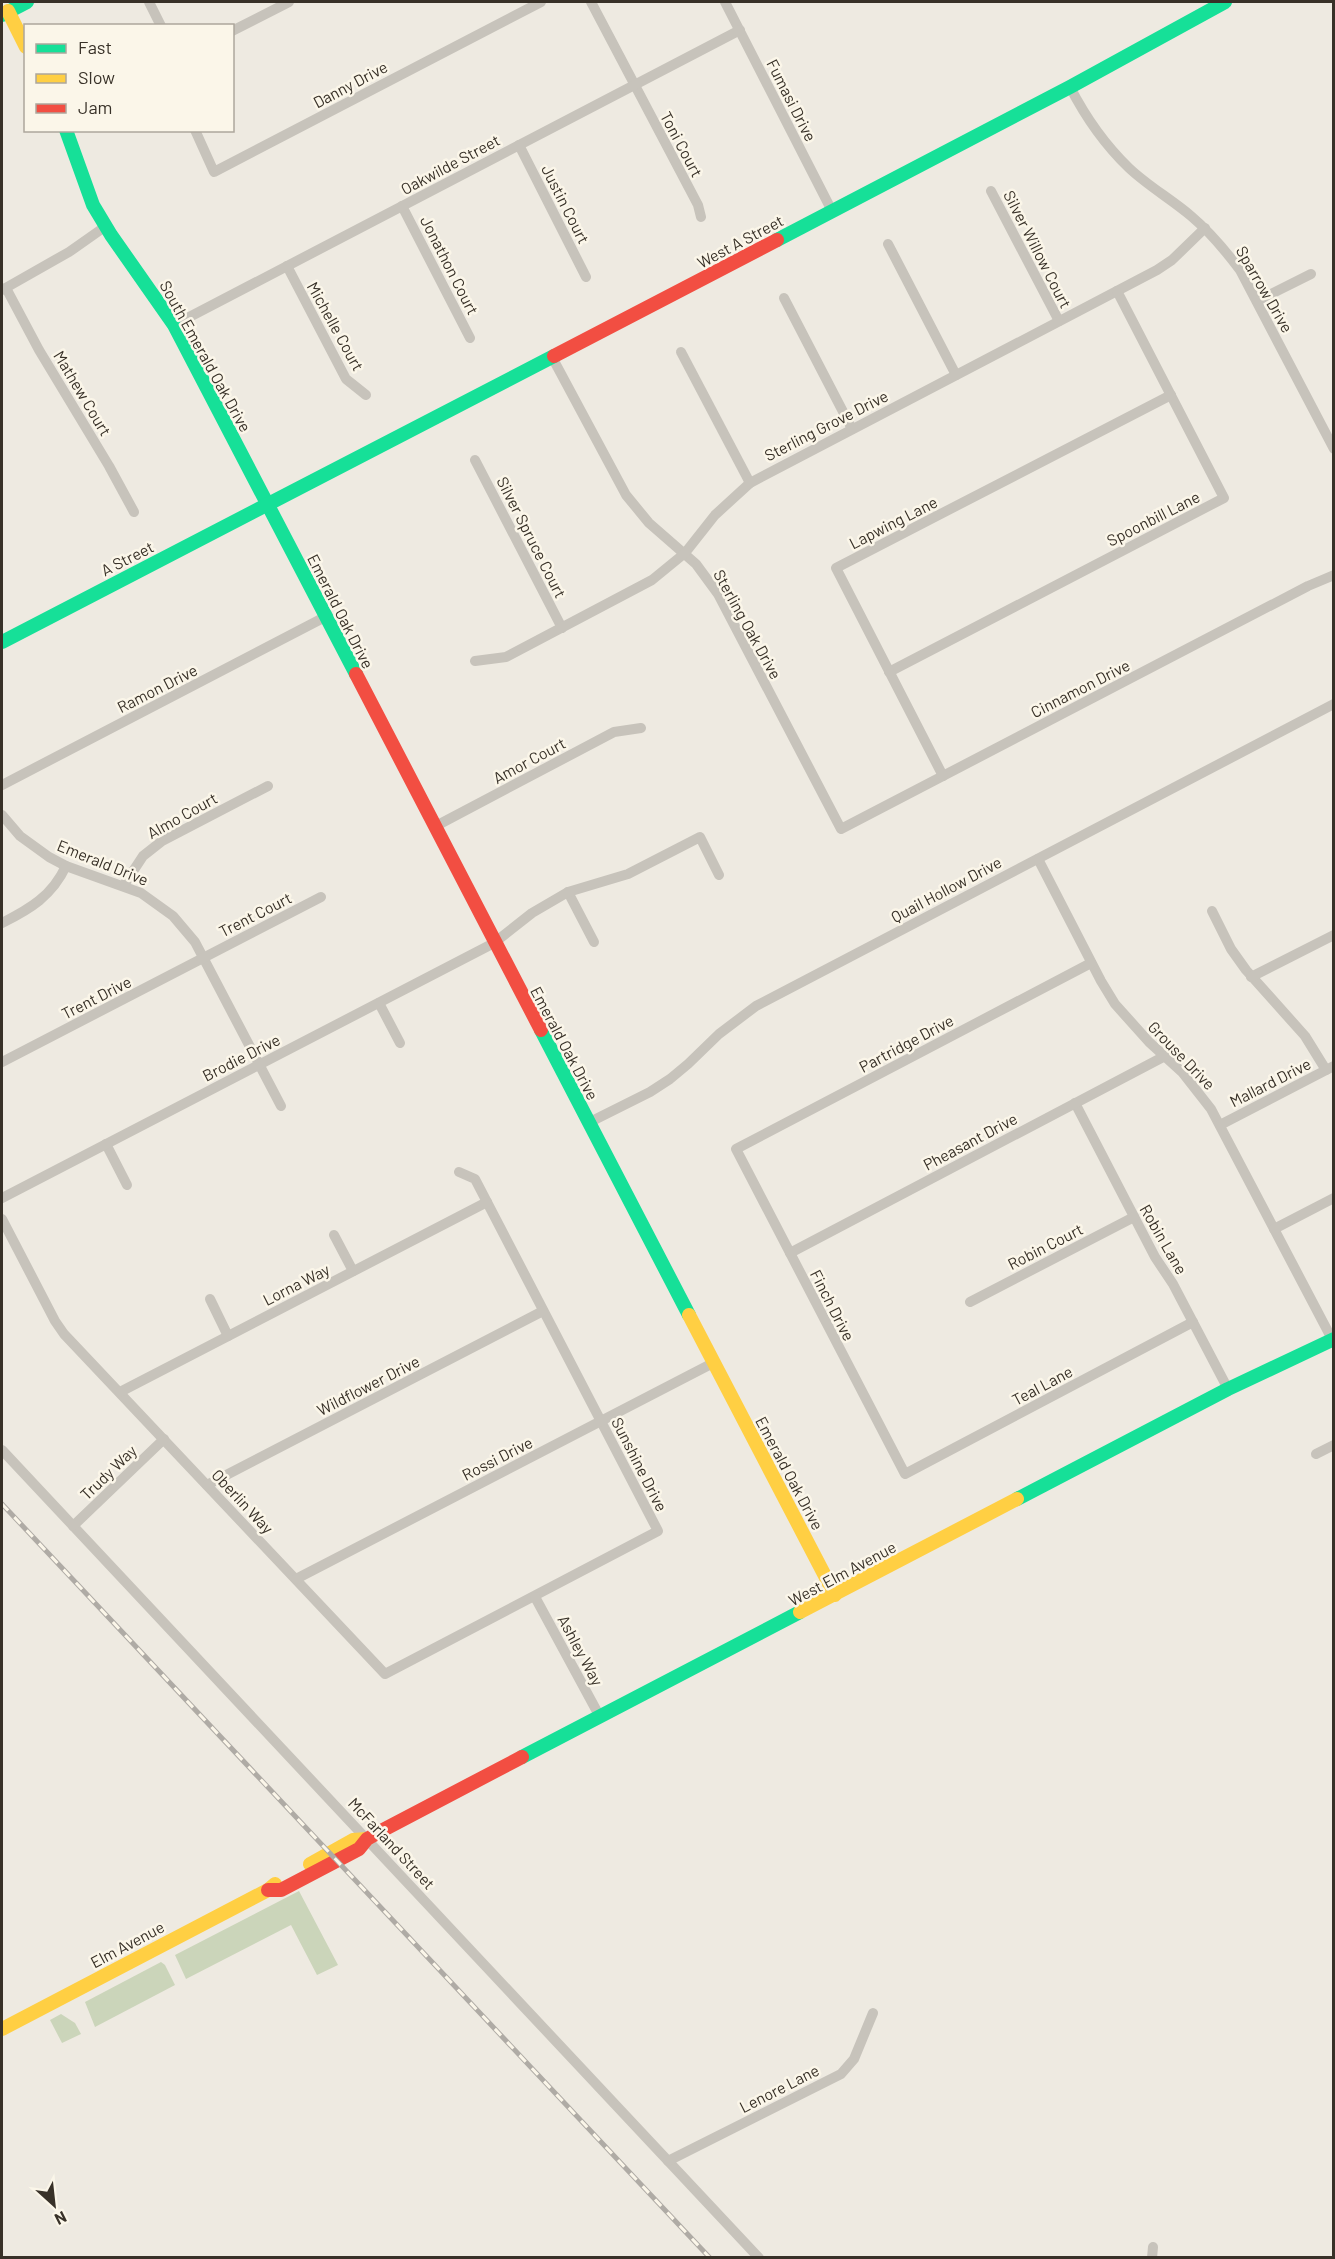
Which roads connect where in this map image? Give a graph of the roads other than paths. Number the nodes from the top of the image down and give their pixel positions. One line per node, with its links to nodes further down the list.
1 (27, 2): 8 (street)
2 (149, 2): 9 (street)
3 (289, 2): 10 (street)
4 (541, 2): 16 (street, Danny Drive)
5 (591, 2): 13 (street)
6 (725, 2): 11 (street, Fumasi Drive)
7 (1225, 2): 14 (street, West A Street)
8 (4, 13): 12 (street)
9 (160, 24)
10 (234, 30)
11 (740, 30): 13 (street, Oakwilde Street); 20 (street, Fumasi Drive)
12 (24, 44)
13 (634, 85): 17 (street, Oakwilde Street); 21 (street, Toni Court)
14 (1070, 87): 20 (street, West A Street); 23 (street, Sparrow Drive)
15 (67, 132): 22 (street, South Emerald Oak Drive)
16 (196, 132)
17 (519, 145): 19 (street, Oakwilde Street); 27 (street, Justin Court)
18 (991, 191): 32 (street, Silver Willow Court)
19 (402, 206): 25 (street, Oakwilde Street); 34 (street, Jonathon Court)
20 (832, 212): 36 (street, West A Street)
21 (701, 217)
22 (106, 226): 28 (street); 33 (street, South Emerald Oak Drive)
23 (1205, 228): 29 (street, Sterling Grove Drive); 31 (street, Sparrow Drive)
24 (888, 244): 37 (street)
25 (287, 266): 33 (street, Oakwilde Street); 38 (street, Michelle Court)
26 (1311, 274): 31 (street)
27 (586, 277)
28 (4, 289): 45 (street, Mathew Court)
29 (1117, 291): 32 (street, Sterling Grove Drive); 39 (street, Spoonbill Lane)
30 (784, 298): 40 (street)
31 (1257, 301): 41 (street, Sparrow Drive)
32 (1059, 321): 37 (street, Sterling Grove Drive)
33 (174, 325): 44 (street, South Emerald Oak Drive)
34 (470, 338)
35 (681, 352): 43 (street)
36 (552, 357): 44 (street, West A Street); 46 (street, Sterling Oak Drive)
37 (956, 375): 40 (street, Sterling Grove Drive)
38 (366, 395)
39 (1171, 395): 52 (street, Spoonbill Lane); 52 (street, Lapwing Lane)
40 (852, 429): 43 (street, Sterling Grove Drive)
41 (1334, 449)
42 (475, 460): 49 (street, Silver Spruce Court)
43 (750, 483): 46 (street, Sterling Grove Drive)
44 (267, 504): 48 (street, Emerald Oak Drive); 50 (street, A Street)
45 (134, 512)
46 (685, 553): 49 (street, Sterling Grove Drive); 60 (street, Sterling Oak Drive)
47 (1334, 575): 55 (street, Cinnamon Drive)
48 (325, 617): 56 (street, Ramon Drive); 59 (street, Emerald Oak Drive)
49 (562, 628): 51 (street, Sterling Grove Drive)
50 (2, 642)
51 (475, 661)
52 (889, 672): 55 (street, Lapwing Lane)
53 (1334, 704): 61 (street, Quail Hollow Drive)
54 (641, 728): 59 (street, Amor Court)
55 (943, 776): 60 (street, Cinnamon Drive)
56 (2, 785)
57 (268, 786): 64 (street, Almo Court)
58 (2, 815): 62 (street, Emerald Drive)
59 (434, 827): 71 (street, Emerald Oak Drive)
60 (841, 829)
61 (1038, 859): 73 (street, Grouse Drive); 83 (street, Quail Hollow Drive)
62 (66, 866): 64 (street, Emerald Drive); 68 (street)
63 (719, 875): 65 (street, Brodie Drive)
64 (124, 885): 72 (street, Emerald Drive)
65 (568, 892): 70 (street); 71 (street, Brodie Drive)
66 (321, 897): 72 (street, Trent Court)
67 (1212, 911): 74 (street)
68 (2, 924)
69 (1334, 935): 74 (street)
70 (594, 942)
71 (494, 943): 75 (street, Brodie Drive); 83 (street, Emerald Oak Drive)
72 (204, 957): 78 (street, Trent Drive); 79 (street, Emerald Drive)
73 (1091, 963): 77 (street, Grouse Drive); 86 (street, Partridge Drive)
74 (1251, 977): 80 (street)
75 (380, 1003): 76 (street); 79 (street, Brodie Drive)
76 (400, 1043)
77 (1165, 1056): 81 (street, Pheasant Drive); 84 (street, Grouse Drive)
78 (2, 1062)
79 (260, 1065): 82 (street, Emerald Drive); 85 (street, Brodie Drive)
80 (1330, 1068): 84 (street, Mallard Drive)
81 (1075, 1103): 92 (street, Robin Lane); 96 (street, Pheasant Drive)
82 (281, 1106)
83 (588, 1123): 104 (street, Emerald Oak Drive)
84 (1220, 1125): 94 (street, Grouse Drive)
85 (106, 1144): 88 (street); 89 (street, Brodie Drive)
86 (736, 1149): 96 (street, Finch Drive)
87 (459, 1172): 91 (street, Sunshine Drive)
88 (127, 1185)
89 (2, 1198)
90 (1334, 1198): 94 (street)
91 (487, 1202): 97 (street, Lorna Way); 100 (street, Sunshine Drive)
92 (1134, 1217): 99 (street, Robin Court); 101 (street, Robin Lane)
93 (2, 1219): 106 (street, Oberlin Way)
94 (1274, 1229): 103 (street, Grouse Drive)
95 (334, 1235): 97 (street)
96 (790, 1253): 112 (street, Finch Drive)
97 (353, 1271): 102 (street, Lorna Way)
98 (210, 1299): 102 (street)
99 (970, 1302)
100 (543, 1311): 107 (street, Sunshine Drive); 113 (street, Wildflower Drive)
101 (1193, 1322): 105 (street, Robin Lane); 112 (street, Teal Lane)
102 (228, 1336): 106 (street, Lorna Way)
103 (1333, 1340): 105 (street, West Elm Avenue)
104 (713, 1363): 107 (street, Rossi Drive); 116 (street, Emerald Oak Drive)
105 (1228, 1389): 116 (street, West Elm Avenue)
106 (120, 1392): 108 (street, Oberlin Way)
107 (600, 1421): 115 (street, Rossi Drive); 117 (street, Sunshine Drive)
108 (164, 1439): 113 (street, Oberlin Way); 114 (street, Trudy Way)
109 (1334, 1445): 111 (street)
110 (2, 1450): 114 (street, McFarland Street)
111 (1316, 1454)
112 (904, 1474)
113 (207, 1485): 115 (street, Oberlin Way)
114 (72, 1526): 120 (street, McFarland Street)
115 (296, 1580): 118 (street, Oberlin Way)
116 (835, 1595): 119 (street, West Elm Avenue)
117 (535, 1597): 118 (street, Sunshine Drive); 119 (street, Ashley Way)
118 (385, 1674)
119 (600, 1717): 120 (street, West Elm Avenue)
120 (367, 1839): 121 (street, West Elm Avenue); 124 (street, McFarland Street)
121 (334, 1857): 123 (street, Elm Avenue)
122 (873, 2013): 124 (street, Lenore Lane)
123 (2, 2029)
124 (668, 2161): 125 (street, McFarland Street)
125 (759, 2258)

